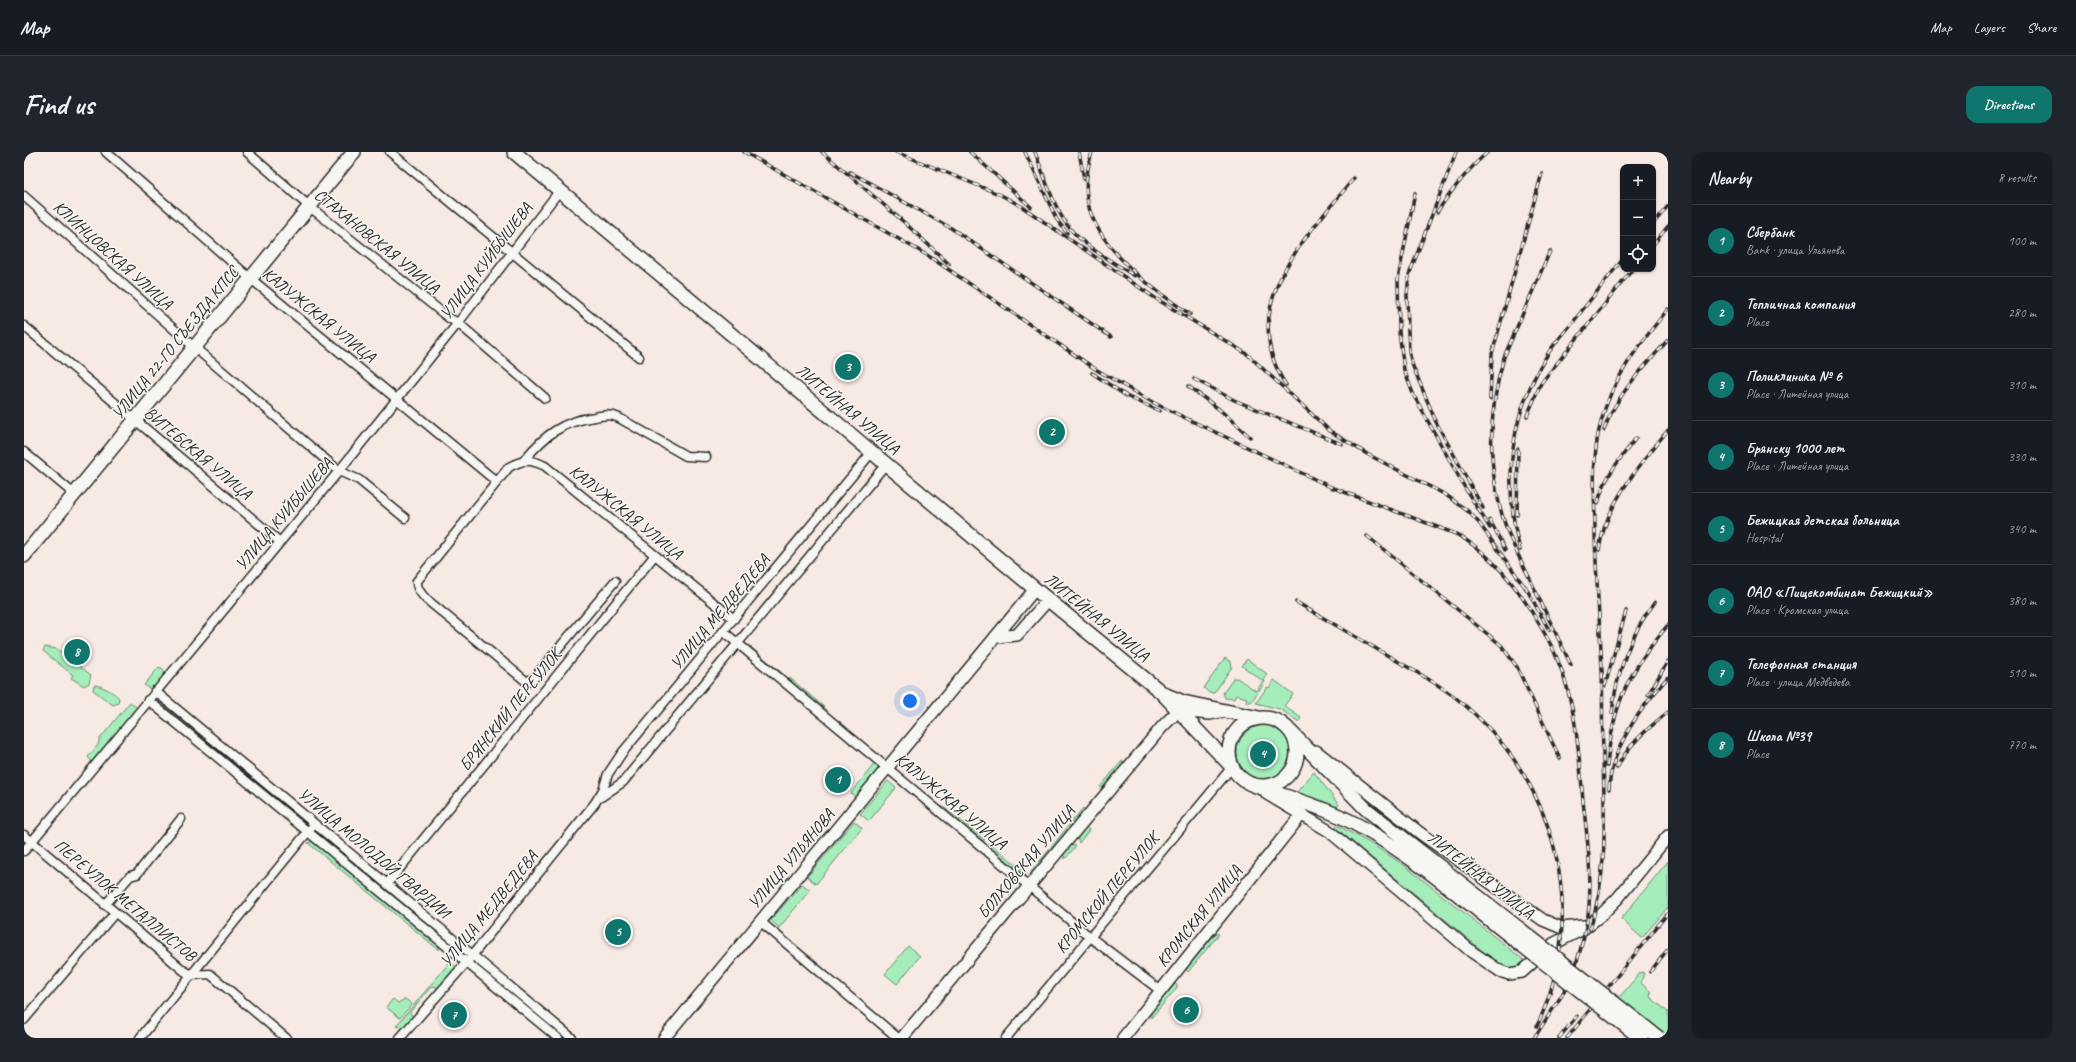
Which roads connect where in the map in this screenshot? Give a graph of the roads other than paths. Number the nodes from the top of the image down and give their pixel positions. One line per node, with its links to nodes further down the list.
1 (106, 152): 10 (street, КАЛУЖСКАЯ УЛИЦА)
2 (247, 152): 8 (street, СТАХАНОВСКАЯ УЛИЦА)
3 (354, 152): 8 (main road, УЛИЦА 22-ГО СЪЕЗДА КПСС)
4 (390, 152): 9 (street)
5 (514, 152): 6 (main road, ЛИТЕЙНАЯ УЛИЦА)
6 (560, 190): 9 (street, УЛИЦА КУЙБЫШЕВА); 19 (main road, ЛИТЕЙНАЯ УЛИЦА)
7 (24, 196): 13 (street, КЛИНЦОВСКАЯ УЛИЦА)
8 (310, 207): 10 (main road, УЛИЦА 22-ГО СЪЕЗДА КПСС); 11 (street, СТАХАНОВСКАЯ УЛИЦА)
9 (513, 252): 11 (street, УЛИЦА КУЙБЫШЕВА); 14 (street)
10 (250, 278): 13 (main road, УЛИЦА 22-ГО СЪЕЗДА КПСС); 15 (street, КАЛУЖСКАЯ УЛИЦА)
11 (458, 323): 15 (street, УЛИЦА КУЙБЫШЕВА); 16 (street, СТАХАНОВСКАЯ УЛИЦА)
12 (24, 326): 17 (street, ВИТЕБСКАЯ УЛИЦА)
13 (194, 347): 17 (main road, УЛИЦА 22-ГО СЪЕЗДА КПСС); 23 (street, КЛИНЦОВСКАЯ УЛИЦА)
14 (639, 357)
15 (397, 398): 23 (street, УЛИЦА КУЙБЫШЕВА); 24 (street, КАЛУЖСКАЯ УЛИЦА)
16 (545, 398)
17 (135, 420): 25 (main road, УЛИЦА 22-ГО СЪЕЗДА КПСС); 27 (street, ВИТЕБСКАЯ УЛИЦА)
18 (24, 452): 25 (street)
19 (872, 452): 22 (main road, ЛИТЕЙНАЯ УЛИЦА); 33 (street, УЛИЦА МЕДВЕДЕВА)
20 (706, 457): 21 (street)
21 (525, 459): 24 (street); 29 (street, КАЛУЖСКАЯ УЛИЦА)
22 (886, 464): 31 (main road, ЛИТЕЙНАЯ УЛИЦА); 36 (street, УЛИЦА МЕДВЕДЕВА)
23 (339, 471): 26 (street, КЛИНЦОВСКАЯ УЛИЦА); 27 (street, УЛИЦА КУЙБЫШЕВА)
24 (496, 482): 30 (street)
25 (74, 494): 28 (main road, УЛИЦА 22-ГО СЪЕЗДА КПСС)
26 (405, 518)
27 (280, 542): 37 (street, УЛИЦА КУЙБЫШЕВА)
28 (25, 553)
29 (655, 555): 33 (street, КАЛУЖСКАЯ УЛИЦА); 56 (street, БРЯНСКИЙ ПЕРЕУЛОК)
30 (615, 581)
31 (1035, 589): 32 (main road, ЛИТЕЙНАЯ УЛИЦА); 35 (main road, УЛИЦА УЛЬЯНОВА)
32 (1048, 600): 35 (main road); 38 (main road, ЛИТЕЙНАЯ УЛИЦА)
33 (734, 619): 34 (street, УЛИЦА МЕДВЕДЕВА)
34 (724, 632): 36 (street, КАЛУЖСКАЯ УЛИЦА); 47 (street, УЛИЦА МЕДВЕДЕВА)
35 (995, 637): 45 (main road, УЛИЦА УЛЬЯНОВА)
36 (738, 644): 45 (street, КАЛУЖСКАЯ УЛИЦА); 47 (street, УЛИЦА МЕДВЕДЕВА)
37 (155, 691): 39 (street, УЛИЦА КУЙБЫШЕВА); 50 (street, УЛИЦА МОЛОДОЙ ГВАРДИИ)
38 (1161, 692): 40 (main road, ЛИТЕЙНАЯ УЛИЦА); 41 (main road, ЛИТЕЙНАЯ УЛИЦА)
39 (148, 700): 51 (street, УЛИЦА МОЛОДОЙ ГВАРДИИ); 54 (street, УЛИЦА КУЙБЫШЕВА)
40 (1225, 710): 41 (main road); 42 (main road, ЛИТЕЙНАЯ УЛИЦА)
41 (1178, 711): 44 (main road, ЛИТЕЙНАЯ УЛИЦА); 57 (main road, БОЛХОВСКАЯ УЛИЦА)
42 (1262, 718): 43 (main road); 44 (main road)
43 (1290, 731): 46 (main road); 62 (main road); 64 (main road, ЛИТЕЙНАЯ УЛИЦА)
44 (1232, 767): 46 (main road); 63 (street, КРОМСКОЙ ПЕРЕУЛОК)
45 (888, 768): 57 (street, КАЛУЖСКАЯ УЛИЦА); 60 (main road, УЛИЦА УЛЬЯНОВА)
46 (1253, 785): 48 (main road); 64 (main road, ЛИТЕЙНАЯ УЛИЦА)
47 (600, 797): 66 (street, УЛИЦА МЕДВЕДЕВА)
48 (1302, 814): 65 (main road); 69 (main road, КРОМСКАЯ УЛИЦА)
49 (181, 819): 58 (street)
50 (315, 824): 51 (street); 56 (street, УЛИЦА МОЛОДОЙ ГВАРДИИ)
51 (307, 832): 67 (street, УЛИЦА МОЛОДОЙ ГВАРДИИ); 68 (street)
52 (24, 835): 54 (street, ПЕРЕУЛОК МЕТАЛЛИСТОВ)
53 (1668, 836): 61 (main road)
54 (32, 842): 55 (street, УЛИЦА КУЙБЫШЕВА); 58 (street, ПЕРЕУЛОК МЕТАЛЛИСТОВ)
55 (24, 852)
56 (387, 884): 66 (street, УЛИЦА МОЛОДОЙ ГВАРДИИ)
57 (1028, 886): 63 (street, КАЛУЖСКАЯ УЛИЦА); 78 (main road, БОЛХОВСКАЯ УЛИЦА)
58 (105, 905): 59 (street, ПЕРЕУЛОК МЕТАЛЛИСТОВ)
59 (115, 913): 68 (street, ПЕРЕУЛОК МЕТАЛЛИСТОВ); 70 (street)
60 (761, 922): 76 (main road, УЛИЦА УЛЬЯНОВА); 77 (street)
61 (1593, 922): 62 (main road); 65 (main road)
62 (1550, 924): 65 (main road)
63 (1090, 937): 69 (street, КАЛУЖСКАЯ УЛИЦА); 79 (street, КРОМСКОЙ ПЕРЕУЛОК)
64 (1527, 941): 81 (main road, ЛИТЕЙНАЯ УЛИЦА, bridge); 82 (main road, ЛИТЕЙНАЯ УЛИЦА, bridge)
65 (1546, 951)
66 (473, 955): 67 (street, УЛИЦА МЕДВЕДЕВА); 75 (street, УЛИЦА МОЛОДОЙ ГВАРДИИ)
67 (466, 963): 73 (street, УЛИЦА МЕДВЕДЕВА); 74 (street, УЛИЦА МОЛОДОЙ ГВАРДИИ)
68 (191, 975): 71 (street); 72 (street, ПЕРЕУЛОК МЕТАЛЛИСТОВ)
69 (1161, 991): 80 (main road, КРОМСКАЯ УЛИЦА)
70 (24, 1020)
71 (140, 1038)
72 (286, 1038)
73 (400, 1038)
74 (558, 1038)
75 (572, 1038)
76 (664, 1038)
77 (898, 1038)
78 (902, 1038)
79 (1006, 1038)
80 (1123, 1038)
81 (1641, 1038)
82 (1659, 1038)

